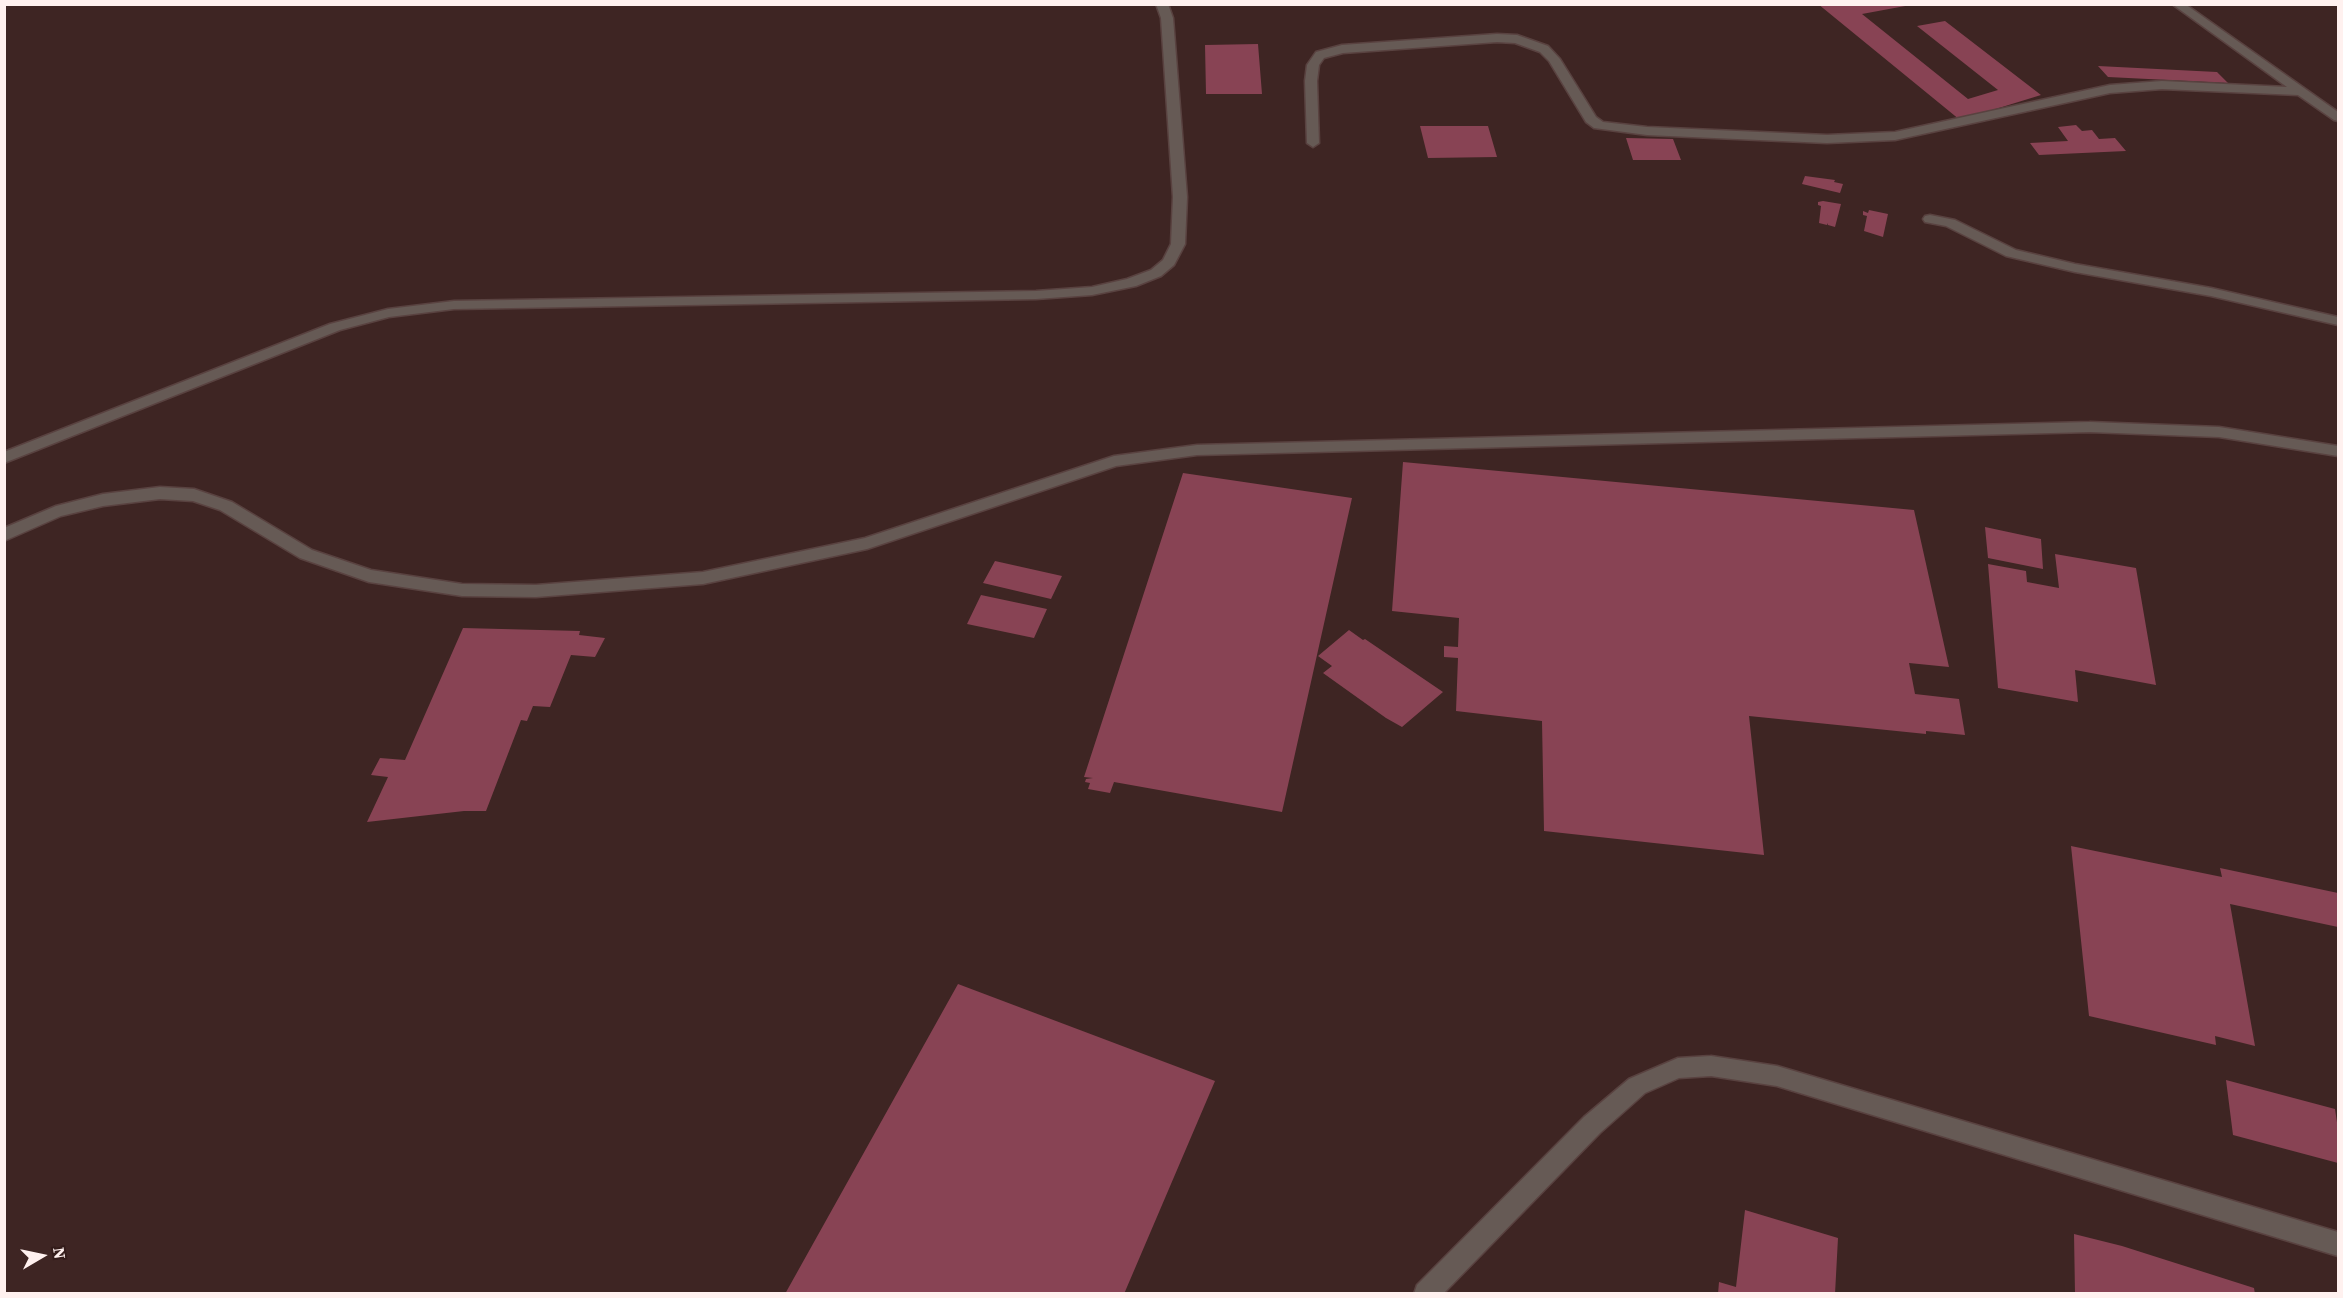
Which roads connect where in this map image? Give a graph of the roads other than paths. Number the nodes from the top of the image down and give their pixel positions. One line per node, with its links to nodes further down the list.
1 (1162, 4): 9 (street)
2 (2177, 4): 3 (street)
3 (2301, 91): 4 (street); 5 (street)
4 (2338, 117)
5 (1313, 143)
6 (1930, 219): 7 (street)
7 (2338, 321)
8 (2338, 451): 10 (street)
9 (4, 458)
10 (4, 535)
11 (2338, 1244): 12 (street)
12 (1426, 1293)

